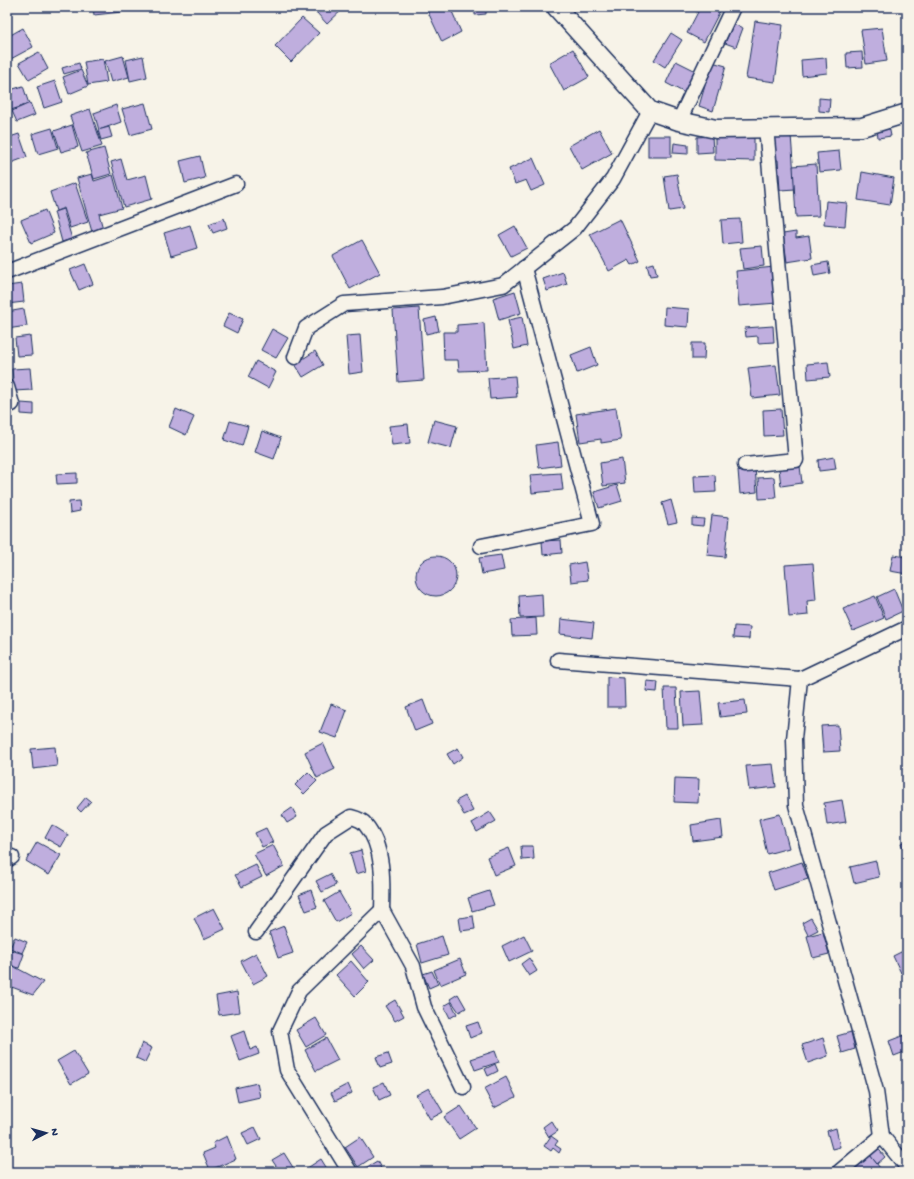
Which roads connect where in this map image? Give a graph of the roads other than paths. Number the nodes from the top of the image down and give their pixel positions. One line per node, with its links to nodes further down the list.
1 (556, 7): 3 (street)
2 (733, 7): 5 (street)
3 (650, 111): 5 (street); 8 (street)
4 (907, 113): 6 (street)
5 (679, 122): 6 (street)
6 (766, 127): 13 (street)
7 (236, 184): 9 (street)
8 (524, 268): 10 (street); 14 (street)
9 (7, 272)
10 (296, 357)
11 (7, 387): 12 (street)
12 (12, 404)
13 (745, 465)
14 (481, 546)
15 (907, 628): 17 (street)
16 (558, 660): 17 (street)
17 (800, 679): 21 (street)
18 (382, 910): 19 (street); 20 (street); 23 (street)
19 (256, 932)
20 (463, 1087)
21 (882, 1136): 22 (street); 24 (street)
22 (907, 1167)
23 (350, 1172)
24 (839, 1172)

